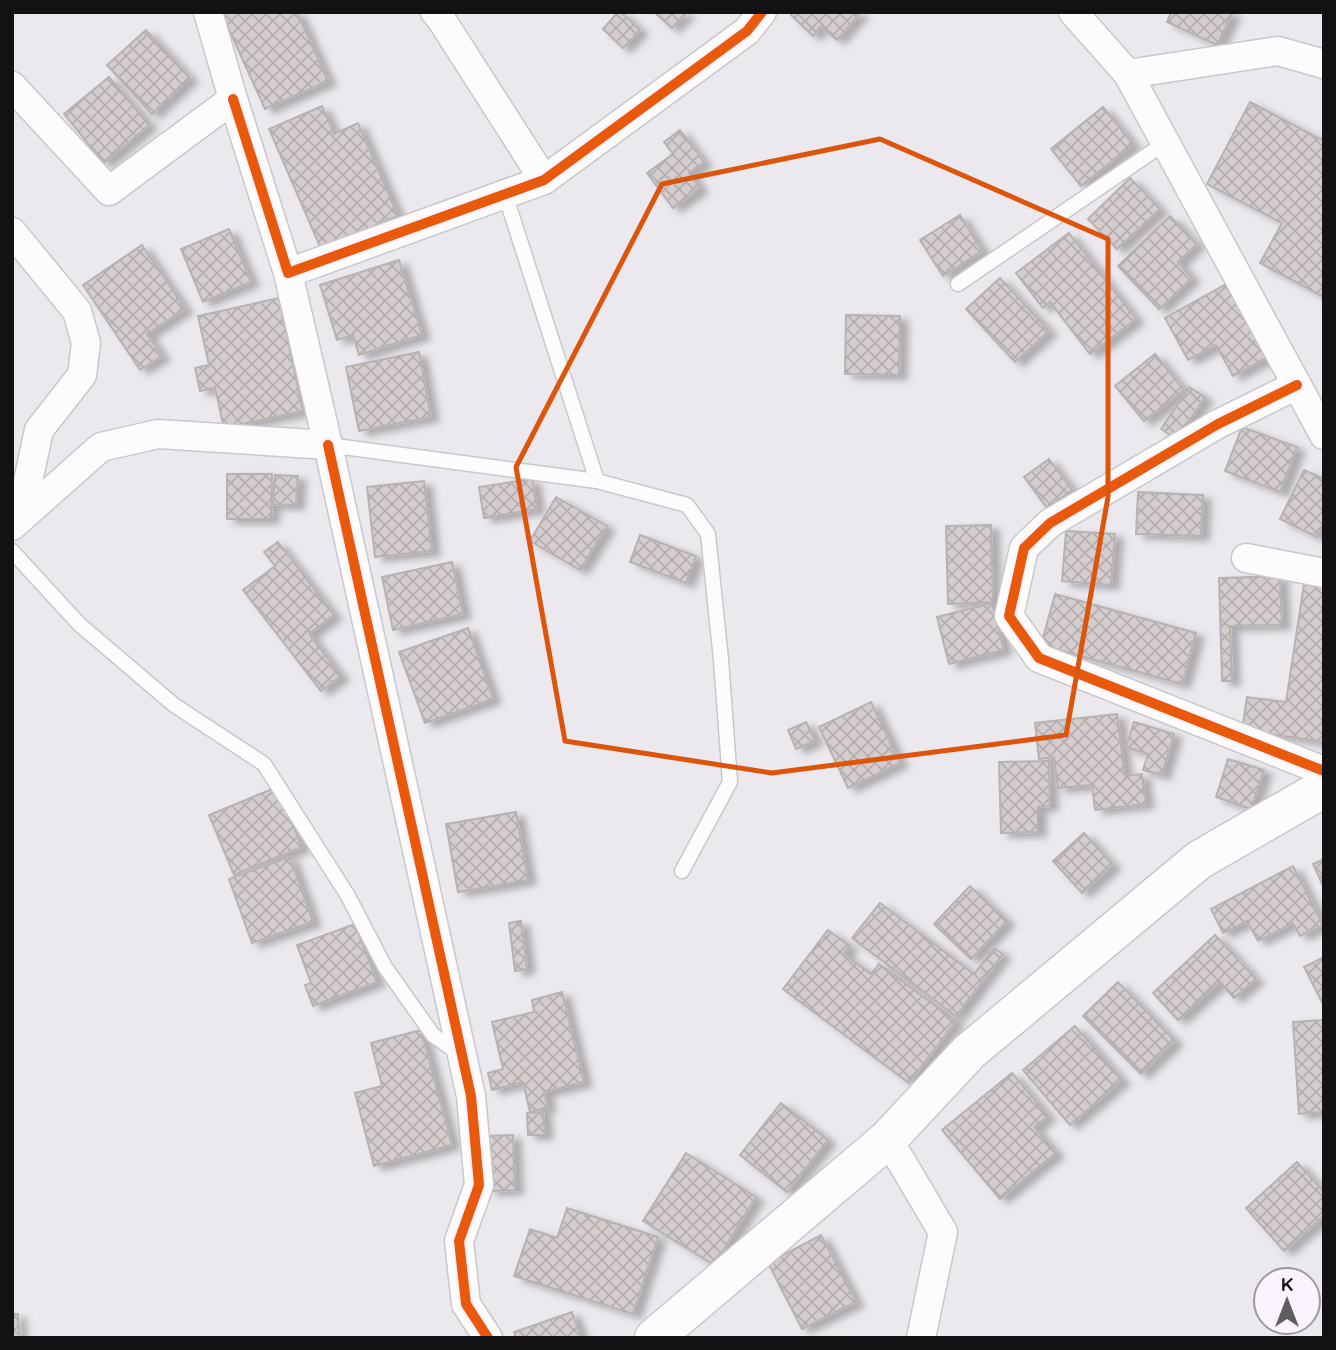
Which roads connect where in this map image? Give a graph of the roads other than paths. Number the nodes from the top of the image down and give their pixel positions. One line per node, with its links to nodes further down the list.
1 (208, 12): 8 (street)
2 (435, 12): 10 (street)
3 (762, 12): 10 (street)
4 (1073, 12): 6 (street)
5 (1324, 64): 6 (street)
6 (1128, 74): 9 (street)
7 (12, 86): 8 (street)
8 (233, 99): 13 (street)
9 (1165, 143): 14 (lane); 15 (street)
10 (544, 180): 11 (street)
11 (505, 194): 13 (street); 18 (lane)
12 (12, 232): 19 (street)
13 (288, 273): 17 (street)
14 (958, 284)
15 (1297, 385): 16 (street); 23 (street)
16 (1324, 435)
17 (328, 446): 18 (lane); 19 (street); 26 (street)
18 (597, 481): 25 (lane)
19 (16, 523)
20 (12, 551): 26 (lane)
21 (1246, 558): 22 (street)
22 (1324, 573)
23 (1324, 771)
24 (1324, 788): 27 (main road)
25 (682, 871)
26 (462, 1056): 28 (street)
27 (888, 1139): 29 (main road); 30 (street)
28 (488, 1338)
29 (654, 1338)
30 (921, 1338)

